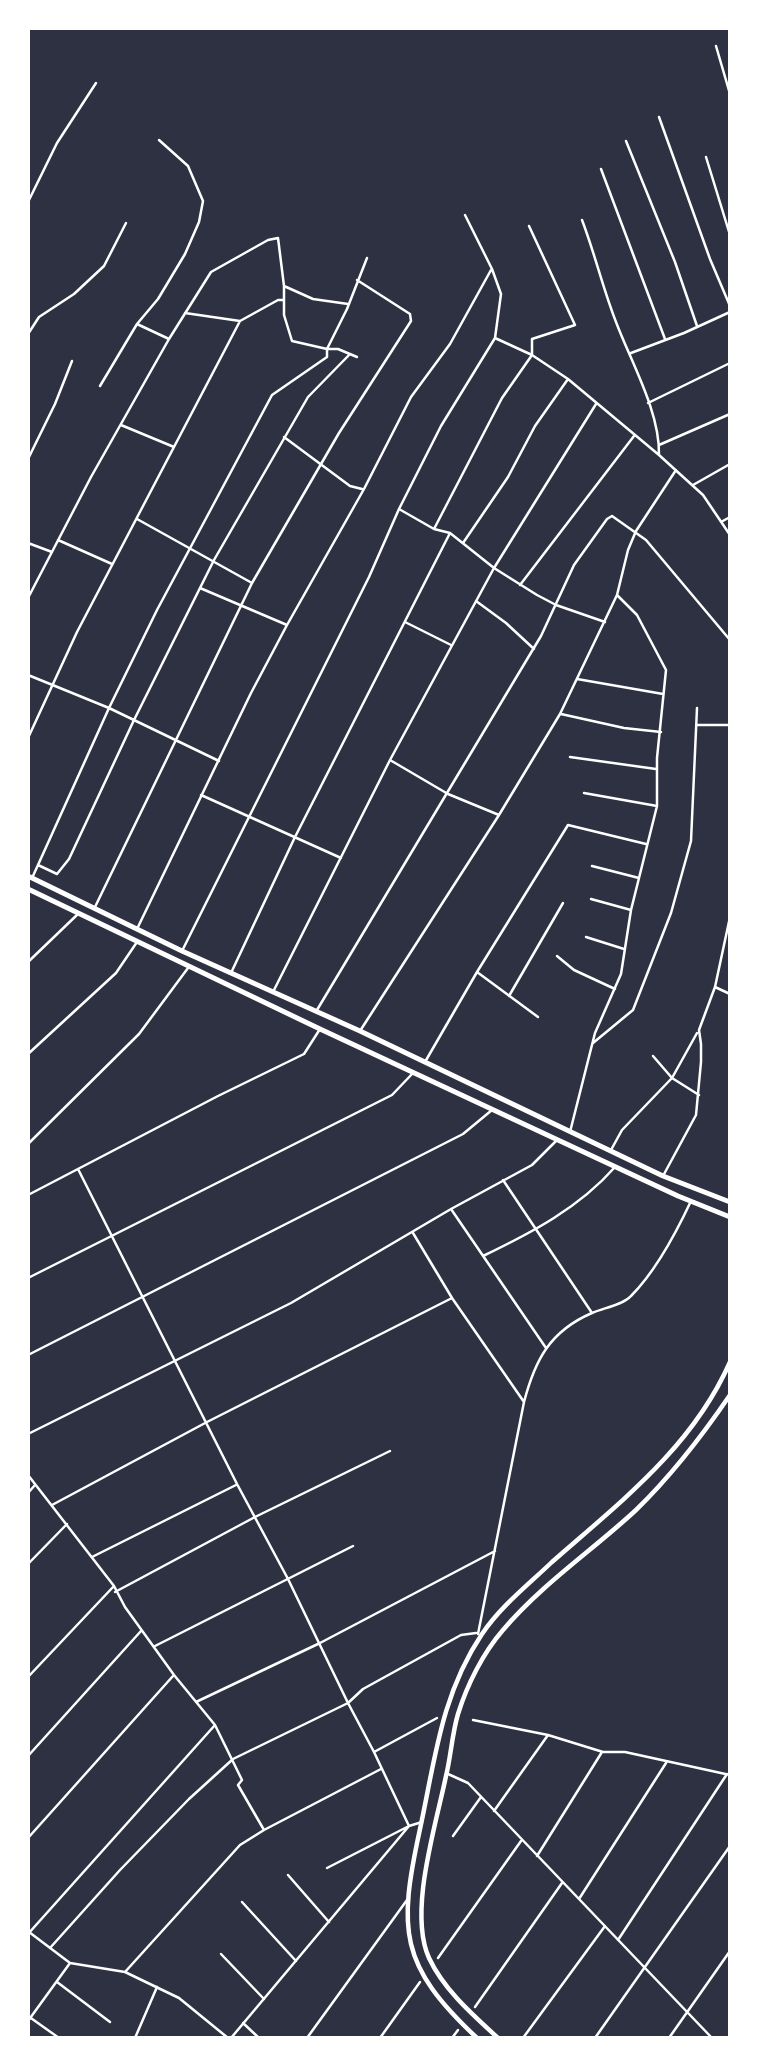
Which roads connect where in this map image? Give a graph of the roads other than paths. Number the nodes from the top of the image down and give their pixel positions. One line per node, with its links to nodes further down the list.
1 (716, 46): 3 (street)
2 (96, 83): 9 (street)
3 (730, 93)
4 (659, 117): 21 (street)
5 (159, 140): 25 (street)
6 (626, 141): 26 (street)
7 (706, 157): 14 (street)
8 (601, 169): 30 (street)
9 (28, 202)
10 (465, 215): 16 (street)
11 (582, 220): 32 (street)
12 (126, 223): 27 (street)
13 (529, 226): 34 (street)
14 (730, 235)
15 (367, 258): 17 (street)
16 (492, 268): 28 (street); 54 (street)
17 (357, 280): 20 (street); 51 (street)
18 (285, 286): 19 (street); 20 (street); 23 (street)
19 (284, 299): 24 (street); 31 (street)
20 (349, 304): 31 (street)
21 (730, 306)
22 (730, 312): 26 (street)
23 (184, 313): 24 (street); 29 (street)
24 (240, 321): 47 (street)
25 (137, 324): 29 (street); 39 (street)
26 (697, 326): 30 (street)
27 (28, 334)
28 (495, 338): 34 (street); 55 (street)
29 (169, 339): 43 (street)
30 (665, 339): 32 (street)
31 (327, 349): 33 (street); 66 (street)
32 (631, 353): 40 (street)
33 (350, 354): 35 (street); 45 (street)
34 (532, 355): 38 (street); 59 (street)
35 (357, 357)
36 (72, 361): 49 (street)
37 (730, 363): 40 (street)
38 (568, 379): 41 (street); 65 (street)
39 (100, 386)
40 (648, 403): 46 (street)
41 (596, 404): 44 (street); 70 (street)
42 (730, 414): 46 (street)
43 (121, 425): 47 (street); 63 (street)
44 (634, 436): 48 (street); 72 (street)
45 (284, 438): 51 (street); 68 (street)
46 (659, 445): 48 (street)
47 (174, 447): 57 (street)
48 (659, 455): 52 (street)
49 (28, 459)
50 (730, 464): 53 (street)
51 (321, 465): 54 (street); 71 (street)
52 (676, 470): 53 (street); 60 (street)
53 (693, 485): 58 (street)
54 (364, 489): 81 (street)
55 (399, 509): 59 (street); 107 (street)
56 (730, 517): 58 (street)
57 (137, 519): 66 (street); 69 (street)
58 (721, 522): 62 (street)
59 (434, 529): 61 (street)
60 (636, 531): 74 (street); 77 (street); 82 (street)
61 (450, 533): 65 (street); 79 (street)
62 (730, 535)
63 (58, 540): 67 (street); 69 (street)
64 (28, 542): 67 (street)
65 (463, 543): 70 (street)
66 (191, 547): 68 (street); 89 (street)
67 (52, 552): 75 (street)
68 (214, 560): 71 (street); 73 (street)
69 (113, 564): 87 (street)
70 (494, 568): 72 (street); 76 (street)
71 (252, 583): 78 (street)
72 (520, 585): 77 (street)
73 (200, 588): 78 (street); 92 (street)
74 (617, 595): 80 (street); 88 (street)
75 (28, 598)
76 (476, 601): 83 (street); 84 (street)
77 (556, 605): 80 (street); 84 (street)
78 (240, 606): 81 (street); 97 (street)
79 (405, 622): 83 (street); 108 (street)
80 (605, 622): 86 (street)
81 (287, 625): 100 (street)
82 (730, 640)
83 (451, 645): 99 (street)
84 (534, 649): 104 (street)
85 (28, 675): 87 (street)
86 (576, 679): 88 (street); 91 (street)
87 (51, 685): 89 (street); 96 (street)
88 (663, 694): 95 (street)
89 (108, 708): 92 (street); 111 (street)
90 (697, 708): 93 (street)
91 (560, 714): 95 (street); 106 (street)
92 (134, 720): 97 (street); 111 (street)
93 (697, 725): 94 (street); 144 (street)
94 (730, 725)
95 (661, 732): 101 (street)
96 (28, 738)
97 (175, 740): 100 (street); 118 (street)
98 (570, 757): 101 (street)
99 (390, 760): 104 (street); 110 (street)
100 (219, 761): 103 (street)
101 (656, 769): 105 (street)
102 (584, 793): 105 (street)
103 (201, 794): 107 (street); 122 (street)
104 (448, 794): 106 (street); 139 (street)
105 (657, 806): 109 (street)
106 (499, 815): 143 (street)
107 (247, 817): 108 (street); 128 (street)
108 (295, 837): 110 (street); 133 (street)
109 (647, 844): 114 (street); 132 (street)
110 (341, 858): 136 (street)
111 (38, 865): 113 (street)
112 (592, 866): 114 (street)
113 (30, 877): 118 (highway)
114 (639, 878): 119 (street)
115 (28, 889): 120 (highway)
116 (591, 899): 119 (street)
117 (564, 902): 138 (street)
118 (95, 907): 122 (highway)
119 (631, 910): 127 (street)
120 (79, 913): 124 (highway); 130 (street)
121 (730, 917): 125 (street)
122 (137, 929): 128 (highway)
123 (586, 937): 127 (street)
124 (138, 940): 131 (highway); 145 (street)
125 (725, 946): 126 (street); 134 (street)
126 (730, 947)
127 (624, 949): 135 (street)
128 (183, 951): 133 (highway)
129 (557, 956): 135 (street)
130 (28, 962)
131 (189, 965): 141 (highway); 154 (street)
132 (477, 972): 138 (street); 147 (street)
133 (231, 973): 136 (highway)
134 (715, 987): 137 (street); 142 (street)
135 (615, 989): 144 (street)
136 (273, 993): 139 (highway)
137 (730, 994)
138 (509, 996): 140 (street)
139 (315, 1013): 143 (highway)
140 (538, 1017)
141 (320, 1030): 148 (highway); 157 (street)
142 (699, 1030): 149 (street); 150 (street)
143 (360, 1031): 147 (highway)
144 (593, 1043): 152 (street)
145 (28, 1054)
146 (653, 1056): 149 (street)
147 (425, 1062): 152 (highway)
148 (414, 1073): 151 (highway); 167 (street)
149 (672, 1078): 150 (street); 155 (street)
150 (699, 1095): 158 (street)
151 (493, 1109): 153 (highway); 170 (street)
152 (570, 1132): 155 (highway)
153 (557, 1139): 156 (highway); 159 (street)
154 (28, 1144)
155 (611, 1150): 158 (highway)
156 (615, 1167): 161 (highway); 165 (street)
157 (78, 1169): 160 (street); 167 (street)
158 (663, 1176): 162 (highway)
159 (503, 1180): 163 (street); 165 (street)
160 (28, 1195)
161 (691, 1201): 164 (highway); 172 (street)
162 (730, 1202)
163 (451, 1209): 166 (street); 168 (street)
164 (730, 1217)
165 (537, 1230): 168 (street); 172 (street)
166 (413, 1233): 171 (street); 175 (street)
167 (112, 1235): 169 (street); 170 (street)
168 (483, 1256): 173 (street)
169 (28, 1278)
170 (144, 1297): 174 (street); 175 (street)
171 (452, 1298): 178 (street); 179 (street)
172 (592, 1313): 173 (street)
173 (546, 1349): 178 (street)
174 (28, 1355)
175 (176, 1361): 179 (street); 180 (street)
176 (730, 1362): 197 (main road)
177 (730, 1395): 214 (main road)
178 (524, 1402): 190 (street)
179 (207, 1422): 184 (street); 186 (street)
180 (28, 1434)
181 (390, 1451): 187 (street)
182 (28, 1475): 183 (street)
183 (36, 1484): 185 (street); 186 (street)
184 (237, 1484): 187 (street); 191 (street)
185 (28, 1493)
186 (52, 1505): 188 (street)
187 (255, 1517): 193 (street); 195 (street)
188 (67, 1524): 191 (street); 192 (street)
189 (354, 1546): 193 (street)
190 (495, 1551): 197 (street); 198 (street)
191 (92, 1557): 194 (street)
192 (28, 1564)
193 (288, 1580): 198 (street); 199 (street)
194 (114, 1586): 195 (street); 201 (street)
195 (115, 1592): 196 (street)
196 (141, 1631): 199 (street); 210 (street)
197 (478, 1635): 203 (street); 218 (main road)
198 (320, 1643): 202 (street); 203 (street)
199 (155, 1646): 200 (street)
200 (174, 1675): 202 (street); 222 (street)
201 (28, 1677)
202 (196, 1702): 206 (street)
203 (348, 1703): 208 (street); 211 (street)
204 (437, 1718): 208 (street)
205 (473, 1720): 207 (street)
206 (215, 1726): 211 (street); 234 (street)
207 (548, 1735): 209 (street); 217 (street)
208 (374, 1752): 213 (street)
209 (603, 1752): 212 (street); 225 (street)
210 (28, 1756)
211 (233, 1759): 220 (street); 236 (street)
212 (666, 1762): 215 (street); 229 (street)
213 (381, 1769): 219 (street); 220 (street)
214 (447, 1773): 216 (street); 262 (main road)
215 (728, 1775): 235 (street)
216 (481, 1797): 217 (street); 221 (street)
217 (494, 1811): 223 (street)
218 (422, 1822): 219 (street); 230 (main road)
219 (409, 1826): 226 (street); 232 (street)
220 (264, 1830): 243 (street)
221 (453, 1836)
222 (28, 1838)
223 (522, 1839): 225 (street); 239 (street)
224 (730, 1846): 242 (street)
225 (537, 1856): 228 (street)
226 (327, 1868)
227 (288, 1875): 232 (street)
228 (563, 1882): 229 (street); 248 (street)
229 (579, 1899): 233 (street)
230 (407, 1900): 258 (street); 261 (main road)
231 (242, 1902): 240 (street)
232 (329, 1922): 240 (street)
233 (605, 1926): 235 (street); 263 (street)
234 (29, 1933): 236 (street)
235 (618, 1940): 242 (street)
236 (50, 1948): 241 (street)
237 (730, 1951): 249 (street)
238 (221, 1954): 247 (street)
239 (438, 1958)
240 (296, 1961): 247 (street)
241 (70, 1963): 243 (street); 244 (street)
242 (645, 1967): 249 (street); 264 (street)
243 (125, 1972): 246 (street)
244 (57, 1982): 250 (street); 251 (street)
245 (420, 1982): 259 (street)
246 (157, 1987): 255 (street); 256 (street)
247 (264, 1999): 252 (street)
248 (475, 2007)
249 (687, 2012): 265 (street); 266 (street)
250 (29, 2018): 254 (street)
251 (110, 2022)
252 (243, 2024): 256 (street); 257 (street)
253 (458, 2030): 260 (street)
254 (59, 2038)
255 (135, 2038)
256 (230, 2038)
257 (258, 2038)
258 (307, 2038)
259 (380, 2038)
260 (452, 2038)
261 (477, 2038)
262 (498, 2038)
263 (523, 2038)
264 (595, 2038)
265 (669, 2038)
266 (712, 2038)

